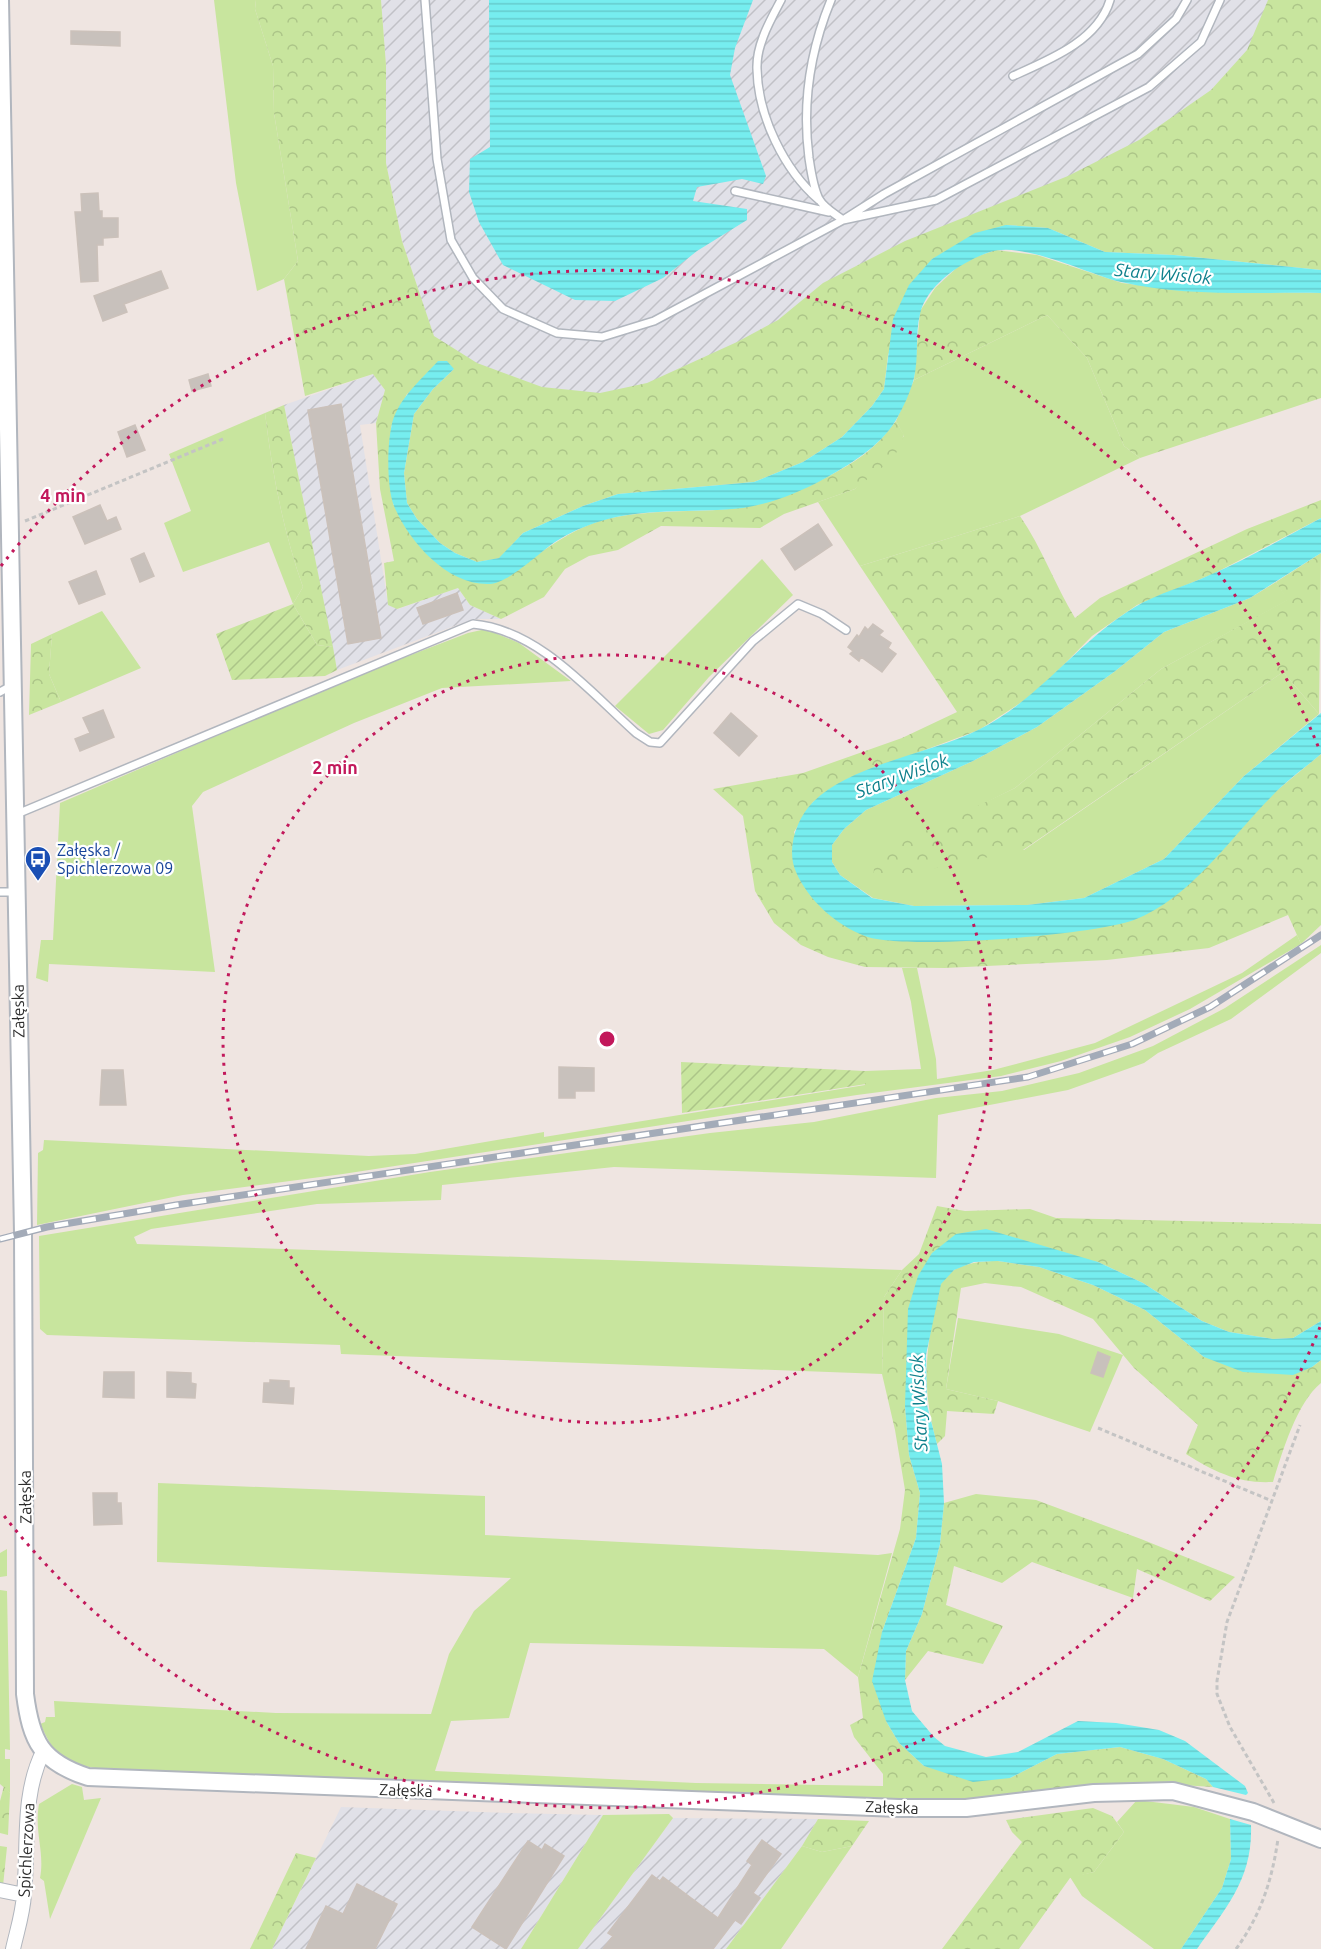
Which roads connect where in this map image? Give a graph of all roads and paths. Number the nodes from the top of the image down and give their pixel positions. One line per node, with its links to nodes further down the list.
1 (0, 0): 14 (street, Załęska)
2 (425, 0): 12 (lane)
3 (781, 0): 10 (lane)
4 (831, 0): 10 (lane)
5 (1110, 0): 8 (lane)
6 (1187, 0): 12 (lane)
7 (1220, 0): 12 (lane)
8 (1012, 76)
9 (735, 191): 11 (lane)
10 (819, 200): 11 (lane)
11 (831, 212): 12 (lane)
12 (843, 220)
13 (224, 439): 14 (path)
14 (9, 528): 16 (street, Załęska)
15 (846, 630): 17 (lane)
16 (5, 689): 17 (street, Załęska)
17 (15, 815): 18 (street, Załęska)
18 (8, 892): 22 (street, Załęska)
19 (1300, 1425): 21 (path)
20 (1098, 1428): 21 (path)
21 (1272, 1501): 23 (path)
22 (43, 1752): 23 (street, Załęska); 26 (street, Spichlerzowa)
23 (1275, 1821): 24 (street, Załęska); 28 (path)
24 (1321, 1839)
25 (0, 1890): 26 (street)
26 (24, 1895): 27 (street, Spichlerzowa)
27 (13, 1949)
28 (1236, 1949)

